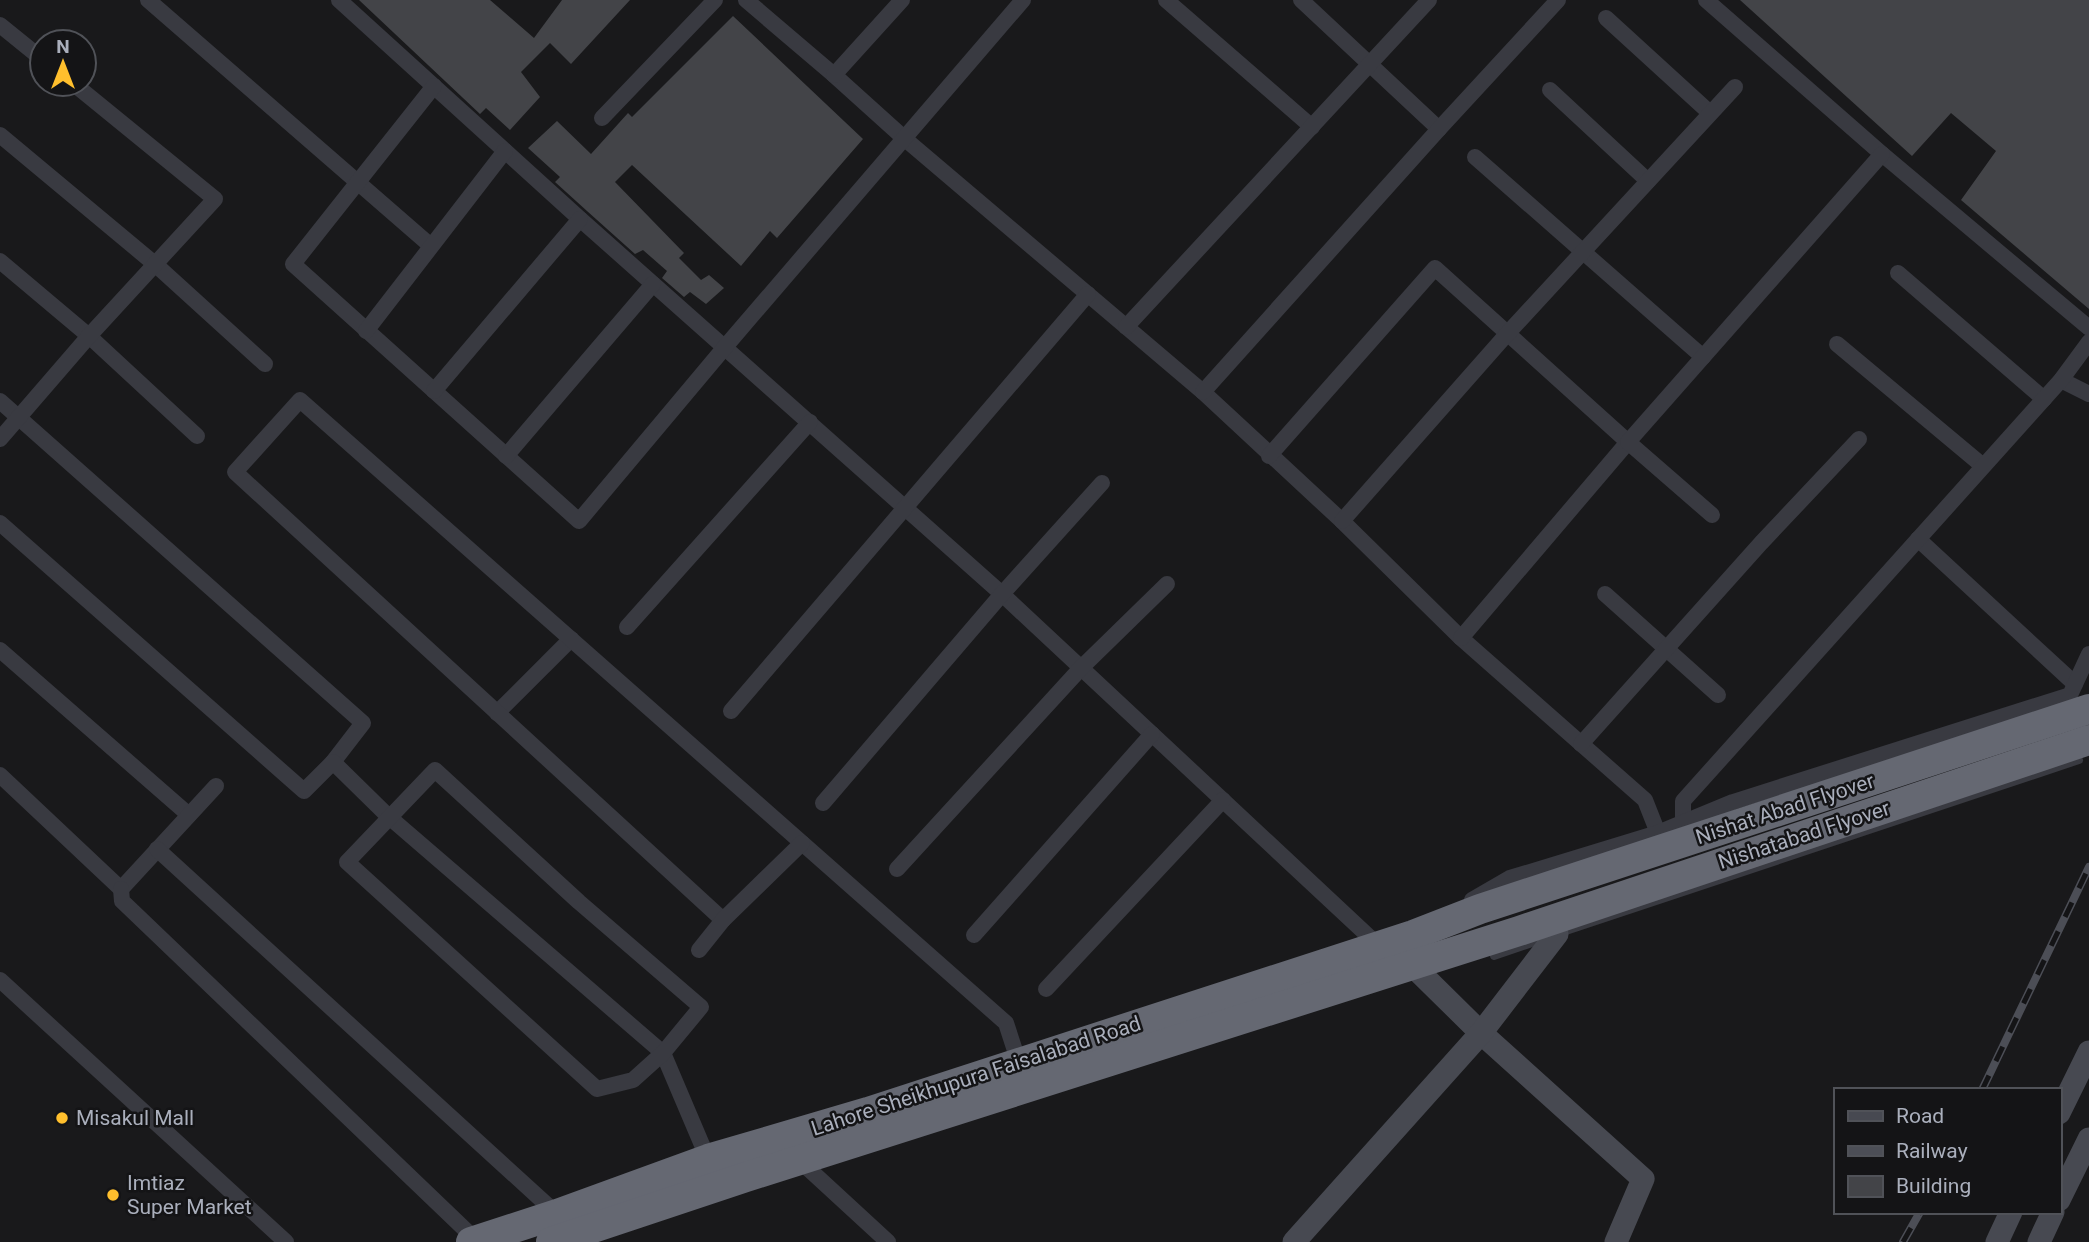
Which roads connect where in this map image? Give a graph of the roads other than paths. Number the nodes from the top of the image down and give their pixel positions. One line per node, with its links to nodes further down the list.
1 (148, 0): 31 (street)
2 (339, 0): 17 (street)
3 (715, 0): 22 (street)
4 (746, 0): 16 (street)
5 (902, 0): 16 (street)
6 (1023, 0): 26 (street)
7 (1166, 0): 23 (street)
8 (1301, 0): 15 (street)
9 (1429, 0): 15 (street)
10 (1558, 0): 24 (street)
11 (1706, 0): 28 (street)
12 (1606, 18): 21 (street)
13 (0, 24): 14 (street)
14 (28, 47)
15 (1370, 64): 23 (street); 24 (street)
16 (834, 75): 26 (street)
17 (434, 86): 27 (street); 31 (street)
18 (1735, 87): 21 (street)
19 (1549, 90): 30 (street)
20 (91, 98): 36 (street)
21 (1710, 113): 30 (street)
22 (602, 118)
23 (1312, 127): 40 (street)
24 (1439, 129): 52 (street)
25 (0, 135): 36 (street)
26 (905, 139): 39 (street); 47 (street)
27 (505, 151): 32 (street); 33 (street)
28 (1882, 154): 41 (street); 48 (street)
29 (1475, 157): 34 (street)
30 (1648, 181): 34 (street)
31 (358, 182): 33 (street); 42 (street)
32 (580, 219): 38 (street); 51 (street)
33 (431, 246): 42 (street)
34 (1583, 252): 43 (street); 48 (street)
35 (0, 261): 44 (street)
36 (156, 265): 44 (street); 49 (street)
37 (1898, 273): 54 (street)
38 (653, 284): 47 (street); 62 (street)
39 (1088, 294): 40 (street); 66 (street)
40 (1126, 327): 52 (street)
41 (2089, 328)
42 (366, 331): 51 (street)
43 (1507, 334): 61 (street); 63 (street); 68 (street)
44 (89, 336): 56 (street); 58 (street)
45 (2089, 342): 50 (street)
46 (1837, 344): 64 (street)
47 (725, 347): 57 (street); 62 (street)
48 (1703, 357): 61 (street)
49 (265, 364)
50 (2060, 380): 53 (street); 54 (street)
51 (434, 391): 62 (street)
52 (1203, 392): 63 (street)
53 (2089, 394)
54 (2044, 399): 64 (street)
55 (0, 401): 56 (street)
56 (18, 417): 59 (street); 88 (street)
57 (810, 422): 66 (street); 74 (street)
58 (197, 436)
59 (0, 439)
60 (1859, 439): 77 (street)
61 (1628, 442): 67 (street); 75 (street)
62 (506, 456)
63 (1269, 456): 68 (street)
64 (1983, 466): 70 (street)
65 (1101, 483): 72 (street)
66 (906, 507): 72 (street); 83 (street)
67 (1712, 515)
68 (1342, 521): 75 (street)
69 (0, 523): 88 (street)
70 (1918, 539): 82 (street); 95 (street)
71 (1167, 584): 80 (street)
72 (1002, 594): 80 (street); 92 (street)
73 (1605, 594): 77 (street)
74 (628, 627)
75 (1461, 638): 86 (street)
76 (570, 639): 84 (street); 84 (street); 97 (street)
77 (1667, 649): 81 (street); 86 (street)
78 (0, 650): 93 (street)
79 (2089, 654): 82 (street)
80 (1081, 668): 85 (street); 99 (street)
81 (1718, 695)
82 (2082, 697): 95 (street); 101 (highway, Nishat Abad Flyover)
83 (731, 712)
84 (497, 713): 102 (street)
85 (1152, 734): 91 (street); 105 (street)
86 (1581, 744): 96 (street)
87 (2084, 750): 103 (highway, Nishatabad Flyover); 104 (lane)
88 (333, 762): 94 (street)
89 (0, 775): 100 (street)
90 (216, 786): 93 (street)
91 (1223, 800): 107 (street); 112 (street)
92 (823, 803)
93 (189, 815): 98 (street)
94 (388, 816): 115 (street); 115 (street); 115 (street)
95 (1683, 823): 96 (street)
96 (1658, 833): 106 (street)
97 (802, 843): 102 (street); 116 (street)
98 (157, 849): 100 (street); 124 (street)
99 (897, 869)
100 (121, 889): 126 (street)
101 (1480, 909): 106 (highway, Lahore Sheikhupura Faisalabad Road)
102 (723, 920): 108 (street)
103 (1519, 931): 110 (highway, Lahore Sheikhupura Faisalabad Road)
104 (1557, 934): 109 (lane); 113 (street)
105 (974, 935)
106 (1413, 935): 107 (highway, Lahore Sheikhupura Faisalabad Road)
107 (1379, 946): 116 (highway, Lahore Sheikhupura Faisalabad Road)
108 (699, 950)
109 (1494, 956)
110 (1412, 965): 113 (street); 120 (highway, Lahore Sheikhupura Faisalabad Road)
111 (0, 979): 127 (street)
112 (1046, 989)
113 (1481, 1033): 129 (street); 130 (street)
114 (2089, 1052): 117 (street)
115 (663, 1053): 119 (street)
116 (1019, 1063): 119 (highway, Lahore Sheikhupura Faisalabad Road)
117 (2061, 1109)
118 (2089, 1139): 121 (street)
119 (708, 1159): 124 (highway, Lahore Sheikhupura Faisalabad Road)
120 (799, 1160): 125 (highway, Lahore Sheikhupura Faisalabad Road); 128 (street)
121 (2061, 1196)
122 (2010, 1214): 131 (street)
123 (2052, 1214): 132 (street)
124 (554, 1228): 125 (highway, Lahore Sheikhupura Faisalabad Road); 126 (highway, Lahore Sheikhupura Faisalabad Road)
125 (587, 1237)
126 (473, 1241)
127 (286, 1242)
128 (888, 1242)
129 (1294, 1242)
130 (1616, 1242)
131 (1997, 1242)
132 (2039, 1242)

